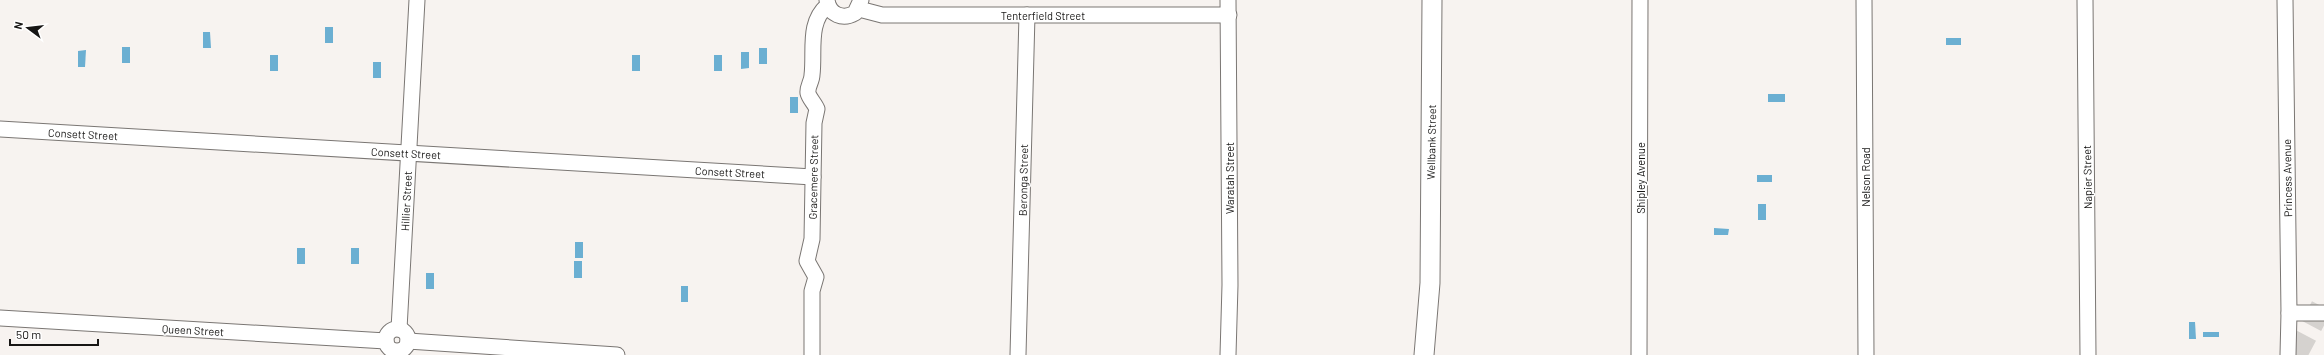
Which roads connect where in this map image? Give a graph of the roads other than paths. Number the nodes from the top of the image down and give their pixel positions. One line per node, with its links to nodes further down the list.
1 (418, 0): 13 (street, Hillier Street)
2 (1228, 0): 11 (street, Waratah Street)
3 (1432, 0): 25 (main road, Wellbank Street)
4 (1640, 0): 26 (street, Shipley Avenue)
5 (1864, 0): 27 (street, Nelson Road)
6 (2086, 0): 28 (street, Napier Street)
7 (2285, 0): 16 (street, Princess Avenue)
8 (828, 2): 9 (street); 14 (street, Gracemere Street)
9 (860, 4): 10 (street, Tenterfield Street)
10 (1027, 15): 11 (street, Tenterfield Street); 21 (street, Beronga Street)
11 (1229, 15): 24 (street, Waratah Street)
12 (0, 129): 13 (street, Consett Street)
13 (409, 153): 14 (street, Consett Street); 18 (street, Hillier Street)
14 (813, 177): 23 (street, Gracemere Street)
15 (2324, 312): 16 (street)
16 (2289, 313): 29 (street, Princess Avenue)
17 (0, 318): 19 (street, Queen Street)
18 (398, 329): 19 (street); 20 (street)
19 (386, 341): 20 (street)
20 (408, 341): 22 (street)
21 (1020, 352)
22 (617, 355)
23 (812, 355)
24 (1228, 355)
25 (1426, 355)
26 (1639, 355)
27 (1866, 355)
28 (2088, 355)
29 (2288, 355)

